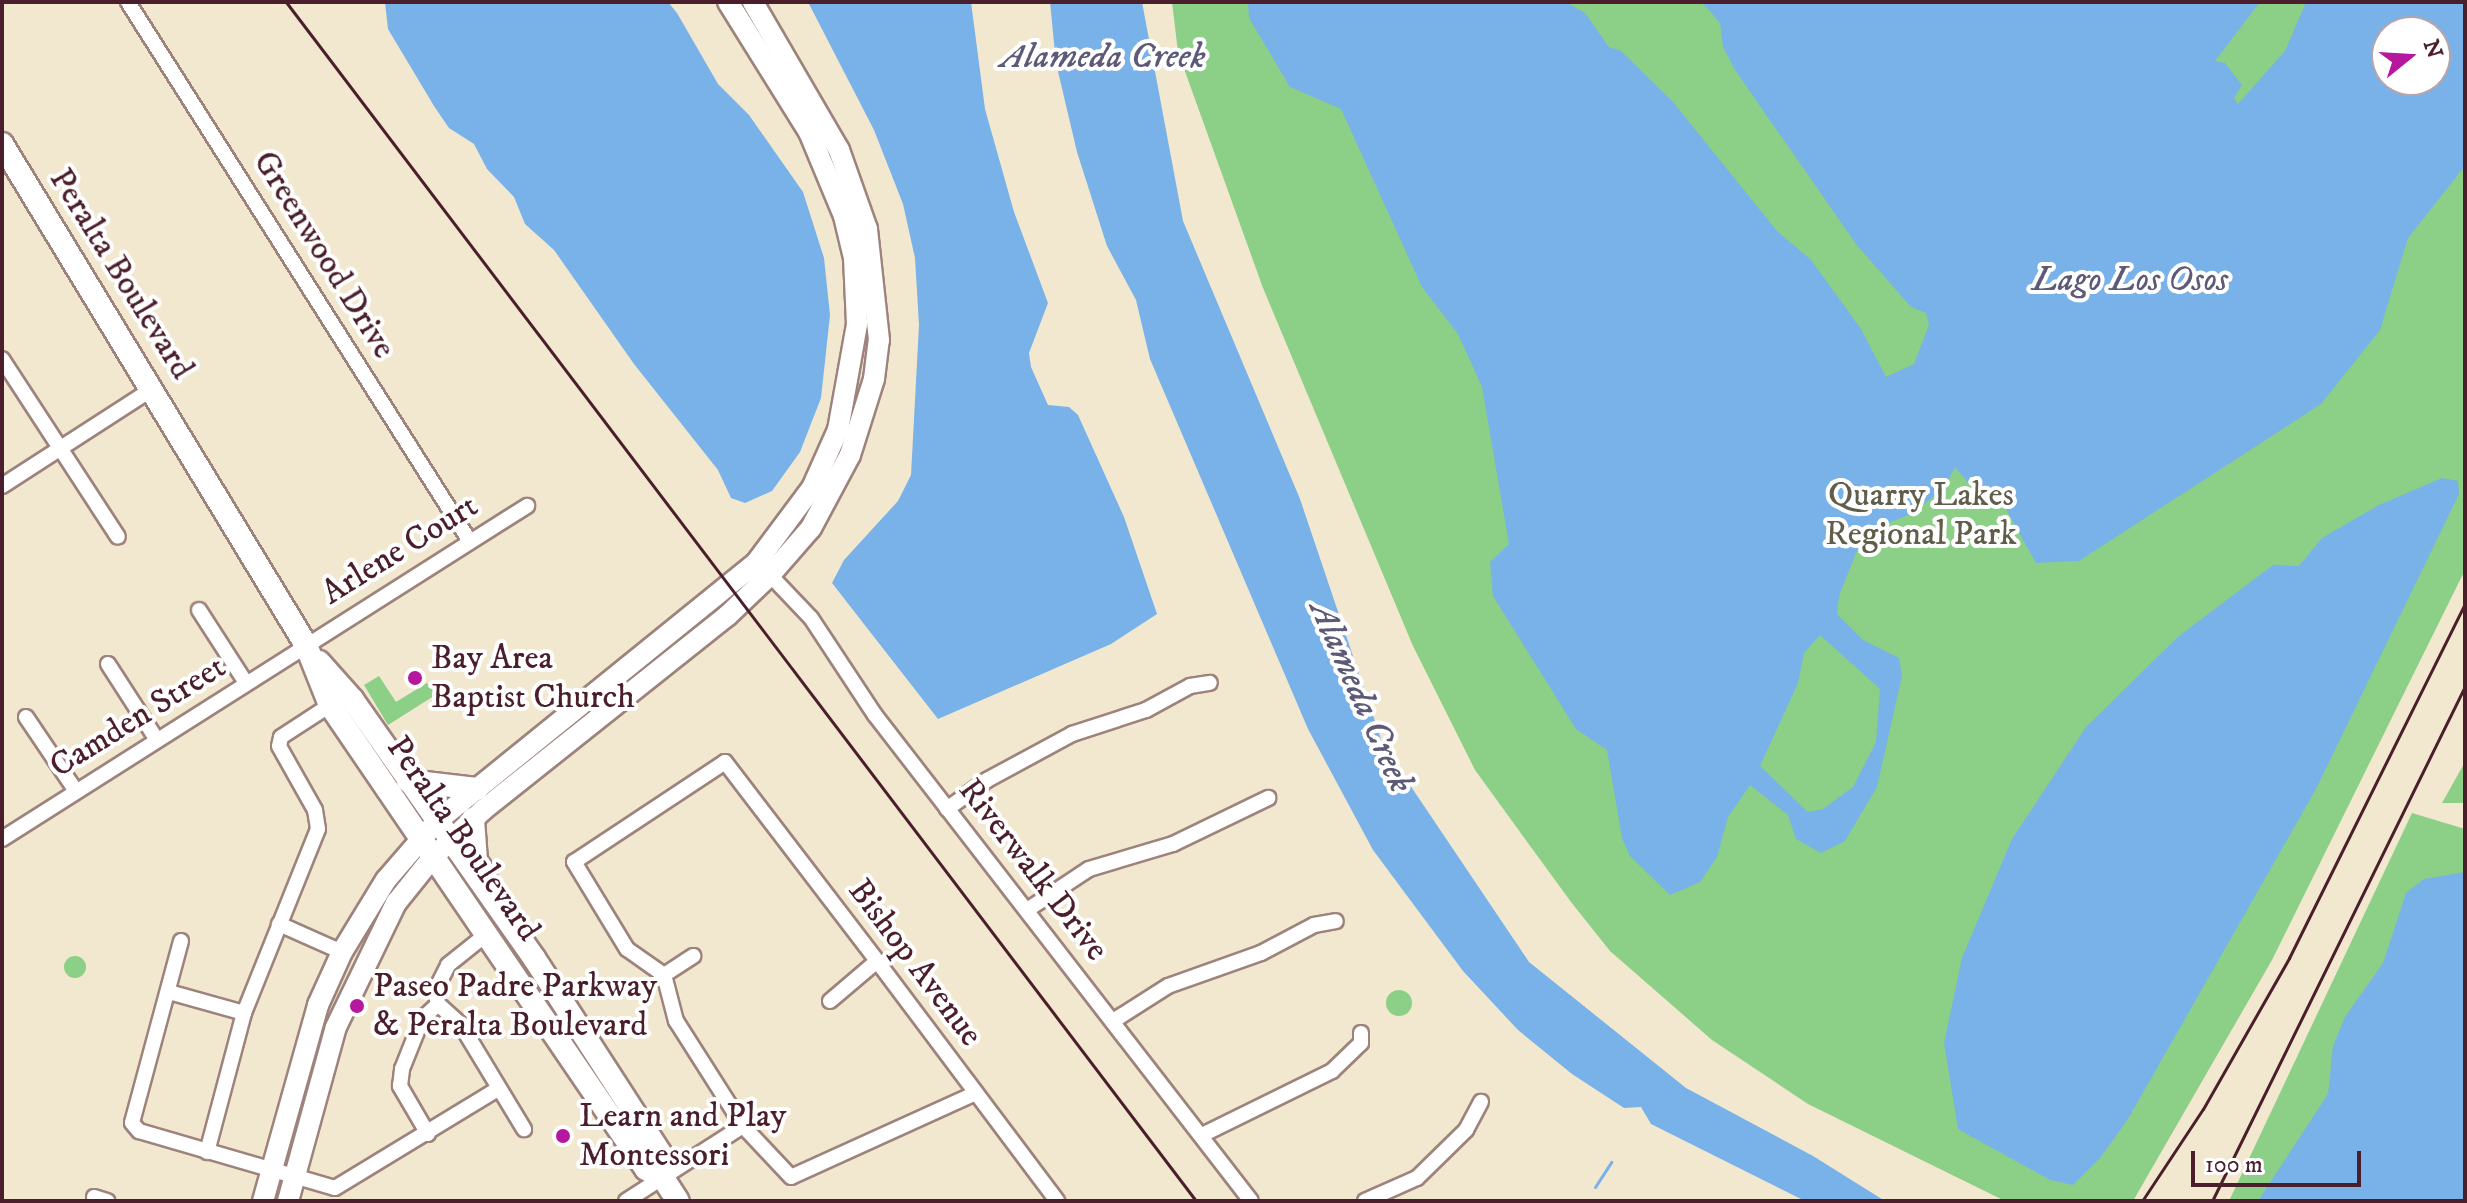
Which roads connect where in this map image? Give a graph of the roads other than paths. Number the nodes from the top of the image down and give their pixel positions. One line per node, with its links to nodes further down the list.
1 (128, 2): 11 (street, Greenwood Drive)
2 (728, 2): 22 (main road)
3 (753, 2): 12 (main road)
4 (2, 144): 6 (main road, Peralta Boulevard)
5 (2, 359): 7 (street)
6 (152, 389): 7 (street); 14 (main road, Peralta Boulevard)
7 (59, 449): 8 (street); 10 (street)
8 (2, 486)
9 (527, 506): 11 (street, Arlene Court)
10 (118, 537)
11 (469, 540): 14 (street, Arlene Court)
12 (770, 575): 25 (street, Riverwalk Drive); 26 (main road)
13 (199, 610): 16 (street)
14 (306, 645): 16 (street, Camden Street); 18 (main road, Peralta Boulevard); 21 (main road, Peralta Boulevard)
15 (108, 664): 20 (street)
16 (246, 683): 20 (street, Camden Street)
17 (1210, 683): 25 (street)
18 (330, 705): 28 (main road, Peralta Boulevard); 31 (street)
19 (26, 717): 23 (street)
20 (157, 740): 23 (street, Camden Street)
21 (408, 781): 22 (main road); 28 (main road, Peralta Boulevard)
22 (477, 789): 28 (main road)
23 (76, 791): 27 (street, Camden Street)
24 (1268, 798): 29 (street)
25 (947, 809): 29 (street, Riverwalk Drive)
26 (473, 819): 28 (main road); 32 (main road)
27 (2, 839)
28 (434, 840): 32 (main road, Peralta Boulevard); 33 (main road, Peralta Boulevard); 35 (main road); 54 (main road)
29 (1027, 910): 43 (street, Riverwalk Drive)
30 (1336, 921): 43 (street)
31 (279, 924): 35 (street); 42 (street)
32 (512, 927): 55 (main road, Peralta Boulevard)
33 (488, 933): 41 (street); 55 (main road, Peralta Boulevard)
34 (181, 941): 39 (street)
35 (342, 952): 53 (main road)
36 (693, 956): 38 (street)
37 (877, 961): 38 (street, Bishop Avenue); 40 (street); 46 (street, Bishop Avenue)
38 (664, 975): 48 (street)
39 (169, 992): 42 (street); 52 (street)
40 (830, 1001)
41 (438, 1004): 45 (street); 50 (street)
42 (244, 1013): 52 (street)
43 (1113, 1021): 51 (street, Riverwalk Drive)
44 (1361, 1033): 51 (street)
45 (498, 1089): 49 (street); 50 (street)
46 (976, 1093): 48 (street); 60 (street, Bishop Avenue)
47 (1481, 1102): 62 (street)
48 (743, 1126): 55 (street)
49 (524, 1129)
50 (428, 1134): 54 (street)
51 (1202, 1135): 61 (street, Riverwalk Drive)
52 (207, 1152): 53 (street)
53 (272, 1171): 54 (street); 56 (main road)
54 (294, 1178): 57 (main road)
55 (663, 1178): 58 (street); 59 (main road, Peralta Boulevard)
56 (263, 1201)
57 (288, 1201)
58 (626, 1201)
59 (678, 1201)
60 (1057, 1201)
61 (1251, 1201)
62 (1365, 1201)

